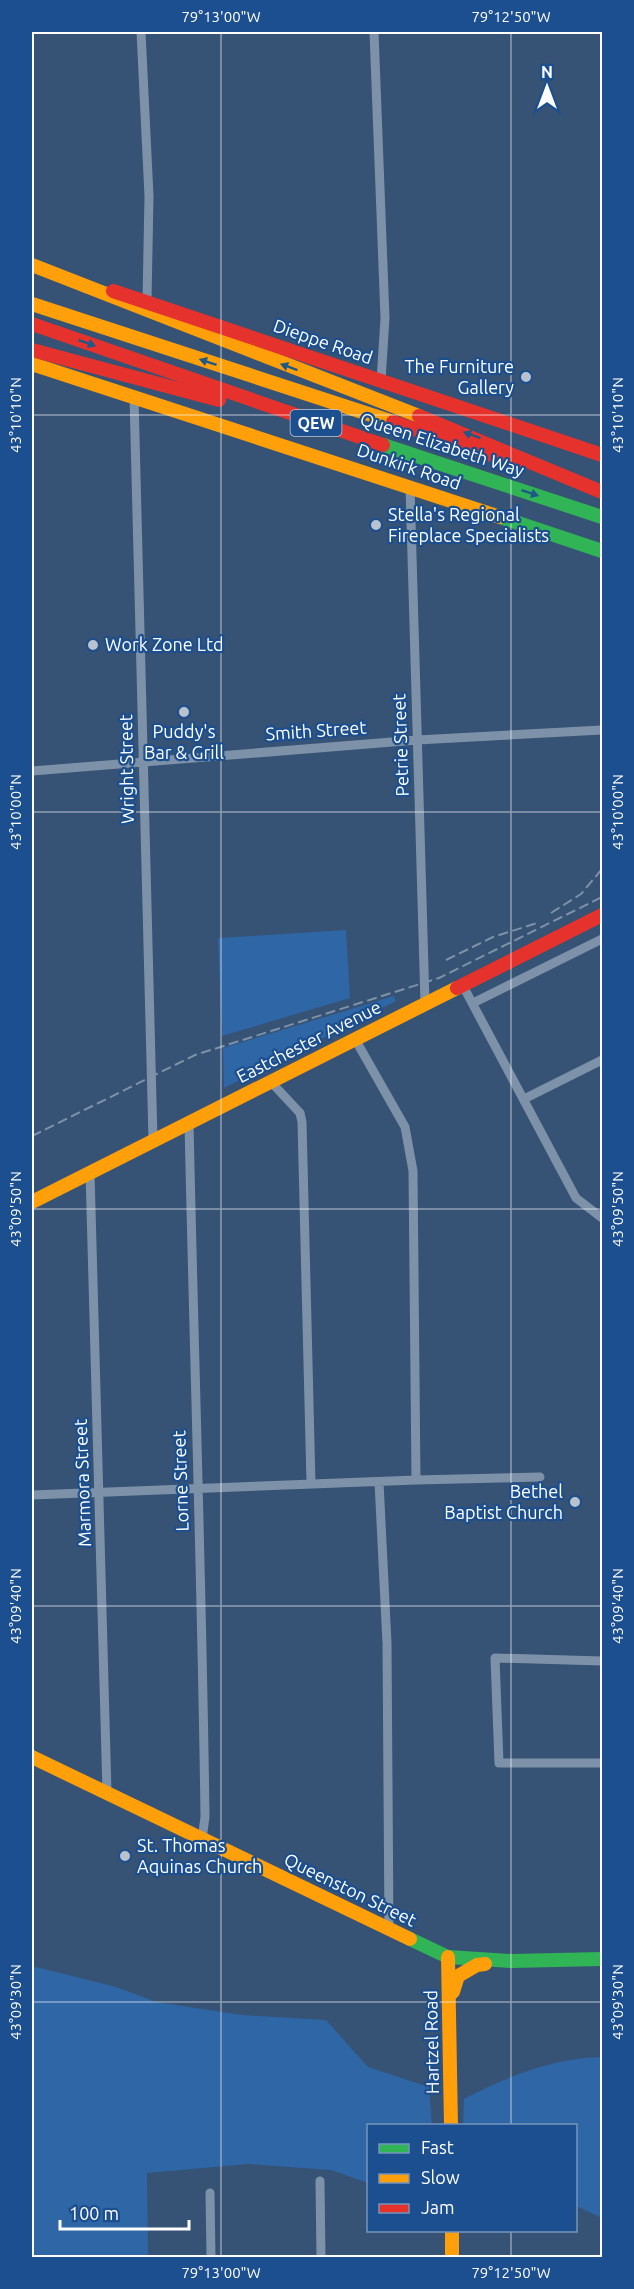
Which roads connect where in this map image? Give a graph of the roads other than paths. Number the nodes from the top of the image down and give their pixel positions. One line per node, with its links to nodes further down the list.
1 (141, 32): 4 (street)
2 (374, 32): 9 (street)
3 (32, 265): 4 (main road, Dieppe Road); 14 (main road, one-way to 3)
4 (147, 302): 9 (main road, Dieppe Road)
5 (32, 304): 14 (main road, Queen Elizabeth Way / QEW, one-way to 5)
6 (32, 324): 11 (main road, Queen Elizabeth Way / QEW, one-way to 11)
7 (32, 350): 11 (main road)
8 (32, 364): 10 (main road, Dunkirk Road)
9 (381, 381): 12 (main road, Dieppe Road)
10 (134, 398): 13 (main road, Dunkirk Road); 19 (street, Wright Street)
11 (268, 407): 15 (main road, Queen Elizabeth Way / QEW, one-way to 15)
12 (603, 454)
13 (410, 487): 16 (main road, Dunkirk Road); 18 (street, Petrie Street)
14 (603, 492)
15 (603, 517)
16 (603, 551)
17 (603, 730): 18 (street, Smith Street)
18 (417, 740): 19 (street, Smith Street); 25 (street, Petrie Street)
19 (144, 761): 20 (street, Smith Street); 31 (street, Wright Street)
20 (32, 771)
21 (603, 915): 23 (main road, Eastchester Avenue)
22 (603, 939): 24 (street)
23 (462, 984): 24 (street); 25 (main road, Eastchester Avenue)
24 (473, 1002): 29 (street)
25 (425, 1003): 26 (main road, Eastchester Avenue)
26 (355, 1039): 28 (main road, Eastchester Avenue); 36 (street)
27 (603, 1060): 29 (street)
28 (271, 1082): 30 (main road, Eastchester Avenue); 38 (street)
29 (524, 1099): 34 (street)
30 (189, 1123): 31 (main road, Eastchester Avenue); 39 (street, Lorne Street)
31 (153, 1140): 32 (main road, Eastchester Avenue)
32 (90, 1173): 33 (main road, Eastchester Avenue); 40 (street, Marmora Street)
33 (32, 1202)
34 (603, 1218)
35 (540, 1477): 36 (street)
36 (416, 1480): 37 (street)
37 (379, 1482): 38 (street); 47 (street)
38 (311, 1484): 39 (street)
39 (197, 1488): 40 (street); 46 (street, Lorne Street)
40 (100, 1493): 41 (street); 45 (street, Marmora Street)
41 (32, 1496)
42 (603, 1661): 44 (street)
43 (32, 1757): 45 (main road, Queenston Street)
44 (603, 1763)
45 (107, 1793): 46 (main road, Queenston Street)
46 (202, 1839): 47 (main road, Queenston Street)
47 (388, 1929): 48 (main road, Queenston Street)
48 (448, 1957): 50 (main road, Queenston Street); 51 (main road, Hartzel Road)
49 (603, 1959): 50 (main road, Queenston Street)
50 (511, 1961): 51 (main road)
51 (449, 2014): 52 (main road, Hartzel Road)
52 (451, 2124)
53 (320, 2181): 57 (street)
54 (210, 2193): 56 (street)
55 (452, 2232): 58 (main road)
56 (211, 2258)
57 (321, 2258)
58 (452, 2258)

